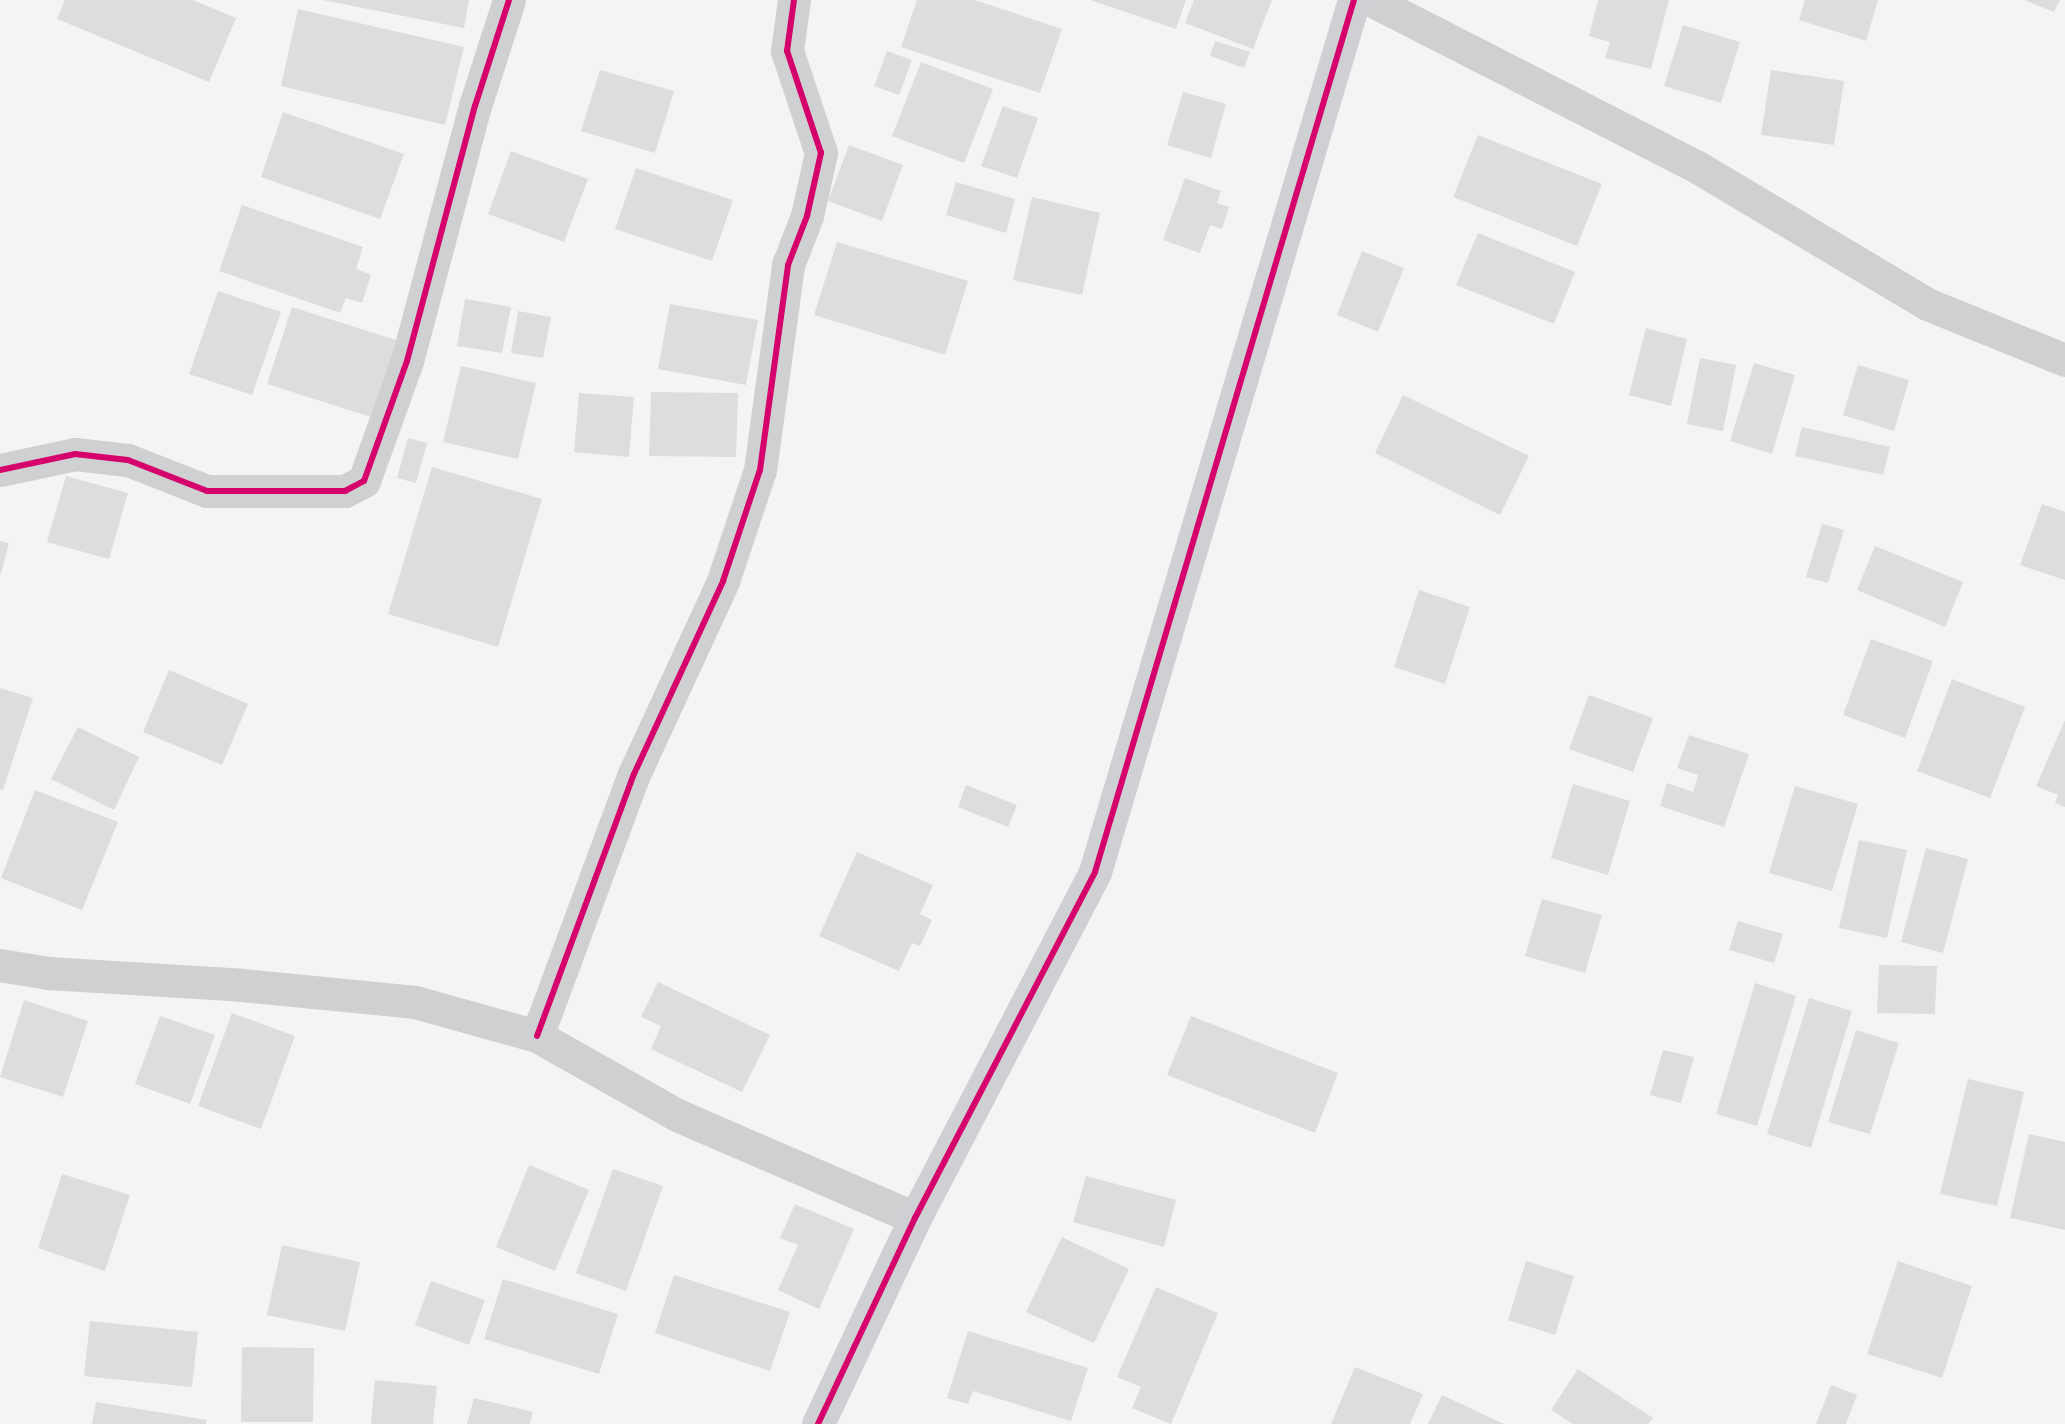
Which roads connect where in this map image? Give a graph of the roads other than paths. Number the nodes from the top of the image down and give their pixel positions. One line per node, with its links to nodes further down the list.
1 (509, 0): 6 (street)
2 (794, 0): 8 (street)
3 (1354, 0): 9 (street)
4 (1371, 0): 5 (street)
5 (2065, 360)
6 (0, 470)
7 (0, 965): 8 (street)
8 (537, 1036): 9 (street)
9 (915, 1218): 10 (street)
10 (818, 1424)

